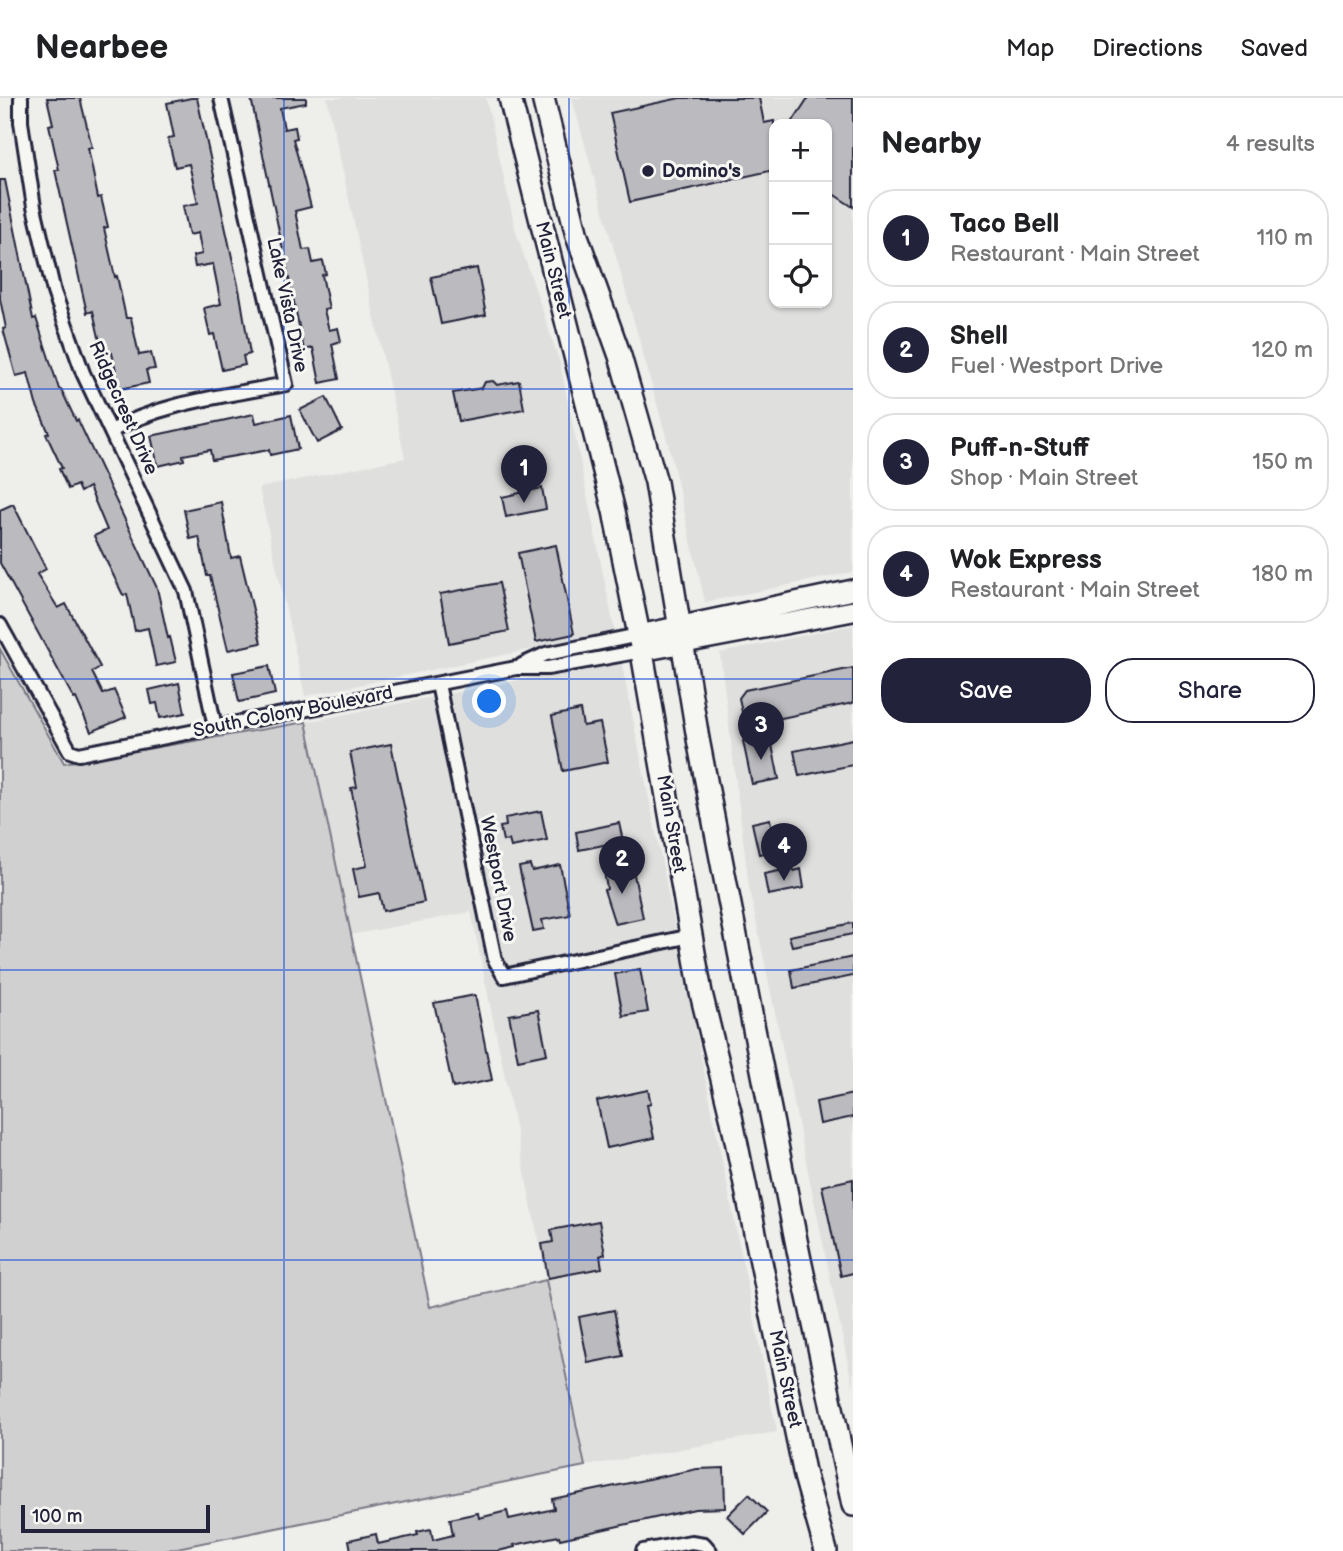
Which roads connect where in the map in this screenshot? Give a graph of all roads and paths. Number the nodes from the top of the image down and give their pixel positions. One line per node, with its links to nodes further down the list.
1 (21, 98): 7 (street, Ridgecrest Drive)
2 (221, 98): 7 (street, Lake Vista Drive)
3 (510, 98): 6 (main road, Main Street)
4 (543, 98): 5 (main road, Main Street)
5 (577, 236): 6 (main road); 11 (main road, Main Street)
6 (547, 247): 12 (main road, Main Street)
7 (111, 431): 14 (street, Ridgecrest Drive)
8 (853, 590): 11 (main road, South Colony Boulevard)
9 (853, 611): 11 (main road, South Colony Boulevard)
10 (0, 625): 14 (street, South Colony Boulevard)
11 (681, 635): 12 (main road, South Colony Boulevard); 16 (main road, Main Street)
12 (641, 643): 13 (street, South Colony Boulevard); 15 (main road, Main Street)
13 (438, 684): 14 (street, South Colony Boulevard); 15 (street, Westport Drive)
14 (215, 727)
15 (691, 936): 17 (main road, Main Street)
16 (782, 1176): 17 (main road); 18 (main road, Main Street)
17 (745, 1183): 21 (main road, Main Street)
18 (853, 1505)
19 (707, 1547): 20 (street)
20 (643, 1551)
21 (826, 1551)

